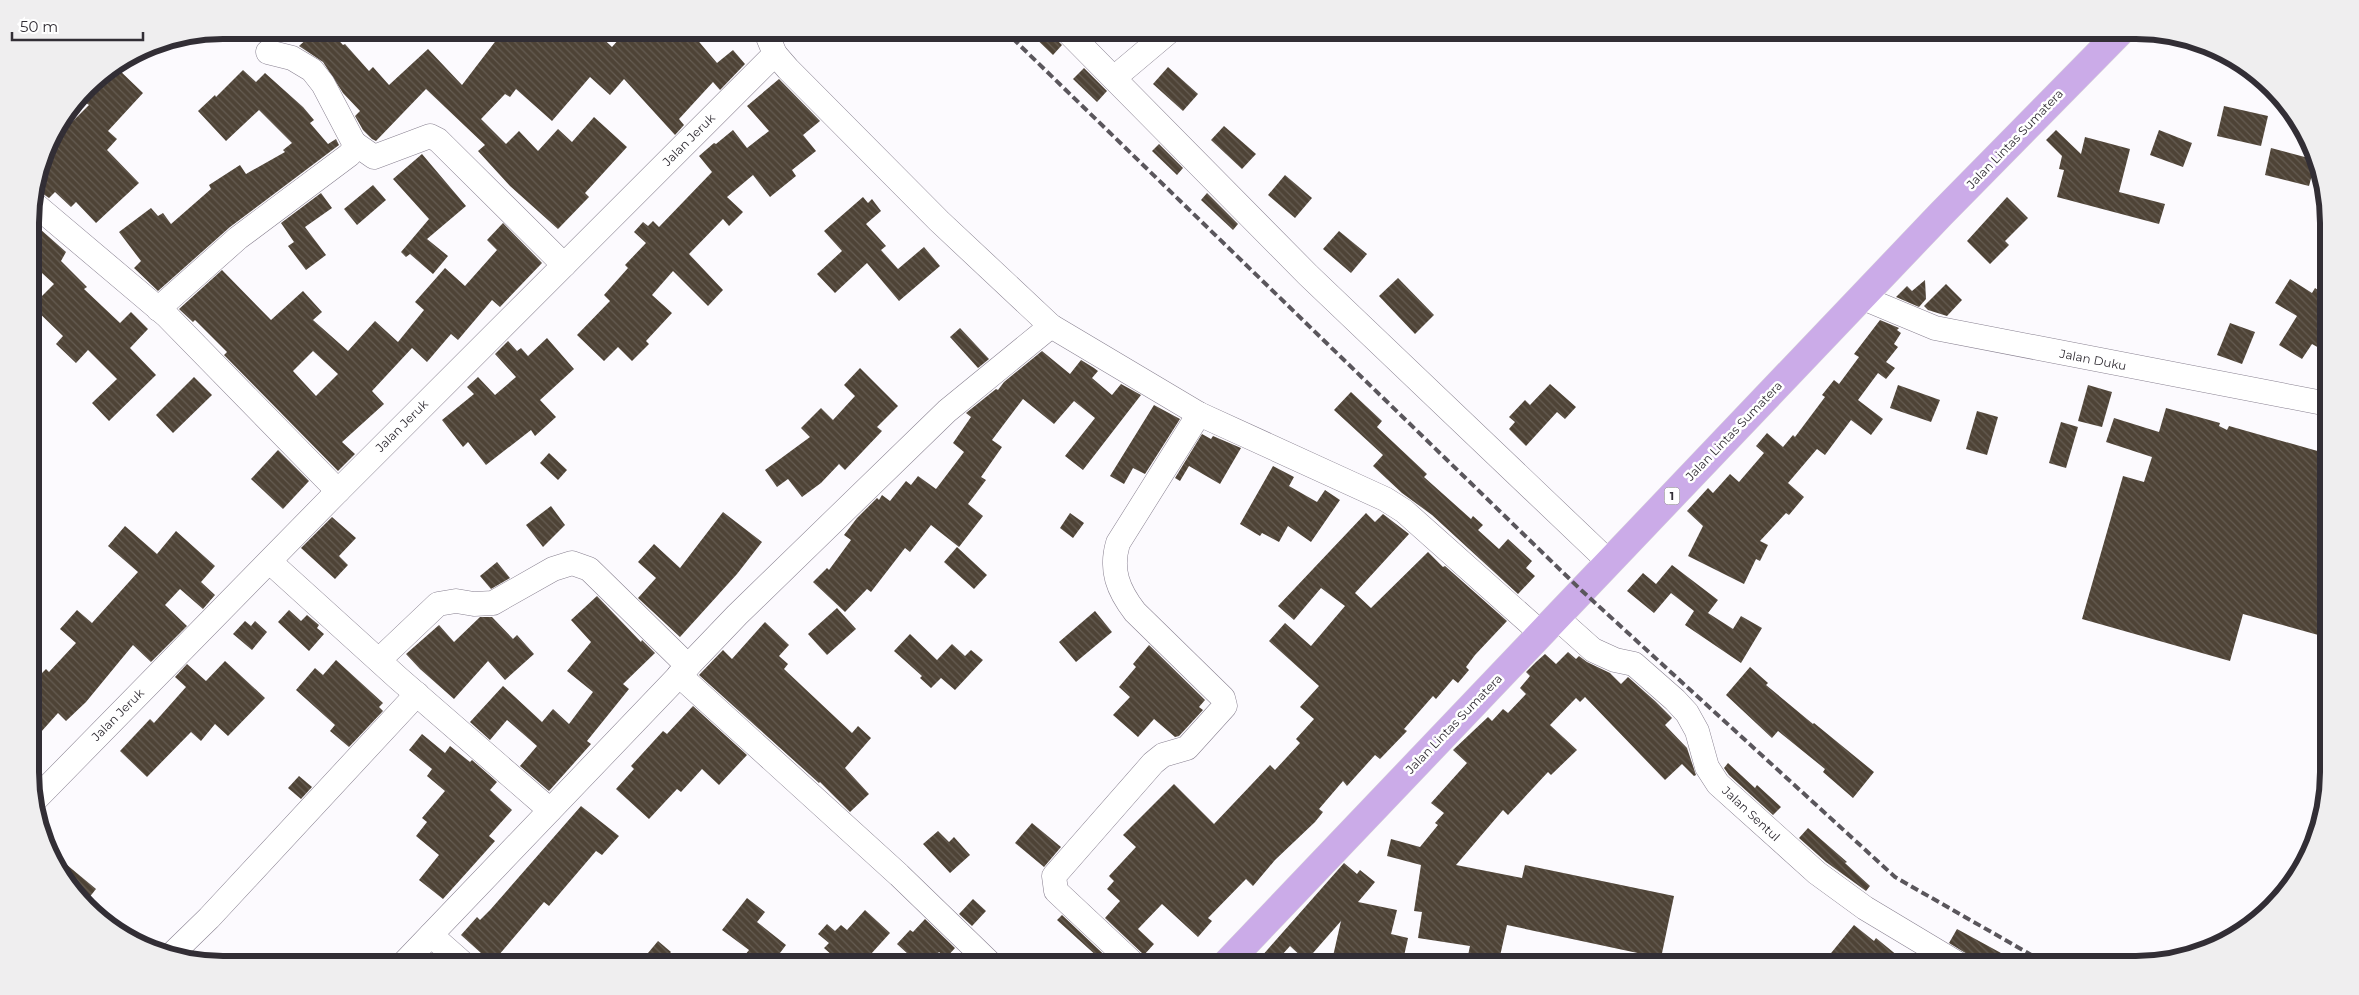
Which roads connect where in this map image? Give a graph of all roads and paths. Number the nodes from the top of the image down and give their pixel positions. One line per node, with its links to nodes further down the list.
1 (769, 39): 6 (street)
2 (1075, 39): 7 (street)
3 (1160, 39): 7 (street)
4 (2113, 39): 11 (highway, Jalan Lintas Sumatera / 1)
5 (268, 52): 8 (street)
6 (775, 54): 10 (street, Jalan Jeruk); 13 (street, Jalan Sentul)
7 (1114, 78): 18 (street)
8 (354, 143): 10 (street); 12 (street)
9 (39, 208): 12 (street)
10 (564, 265): 16 (street, Jalan Jeruk)
11 (1863, 298): 14 (street, Jalan Duku); 18 (highway, Jalan Lintas Sumatera / 1)
12 (158, 309): 16 (street)
13 (1051, 326): 15 (street, Jalan Sentul); 21 (street)
14 (2320, 402)
15 (1199, 414): 19 (street, Jalan Sentul); 30 (street)
16 (338, 490): 17 (street, Jalan Jeruk)
17 (270, 562): 20 (street); 23 (street, Jalan Jeruk)
18 (1609, 562): 19 (highway, Jalan Lintas Sumatera / 1)
19 (1548, 625): 31 (highway, Jalan Lintas Sumatera / 1); 32 (street, Jalan Sentul)
20 (379, 660): 21 (street); 22 (street)
21 (684, 671): 24 (street); 29 (street)
22 (417, 694): 24 (street); 26 (street)
23 (40, 795)
24 (550, 810): 25 (street)
25 (431, 935): 27 (street); 28 (street)
26 (176, 950)
27 (411, 956)
28 (455, 956)
29 (983, 956)
30 (1126, 956)
31 (1234, 956)
32 (1945, 956)

